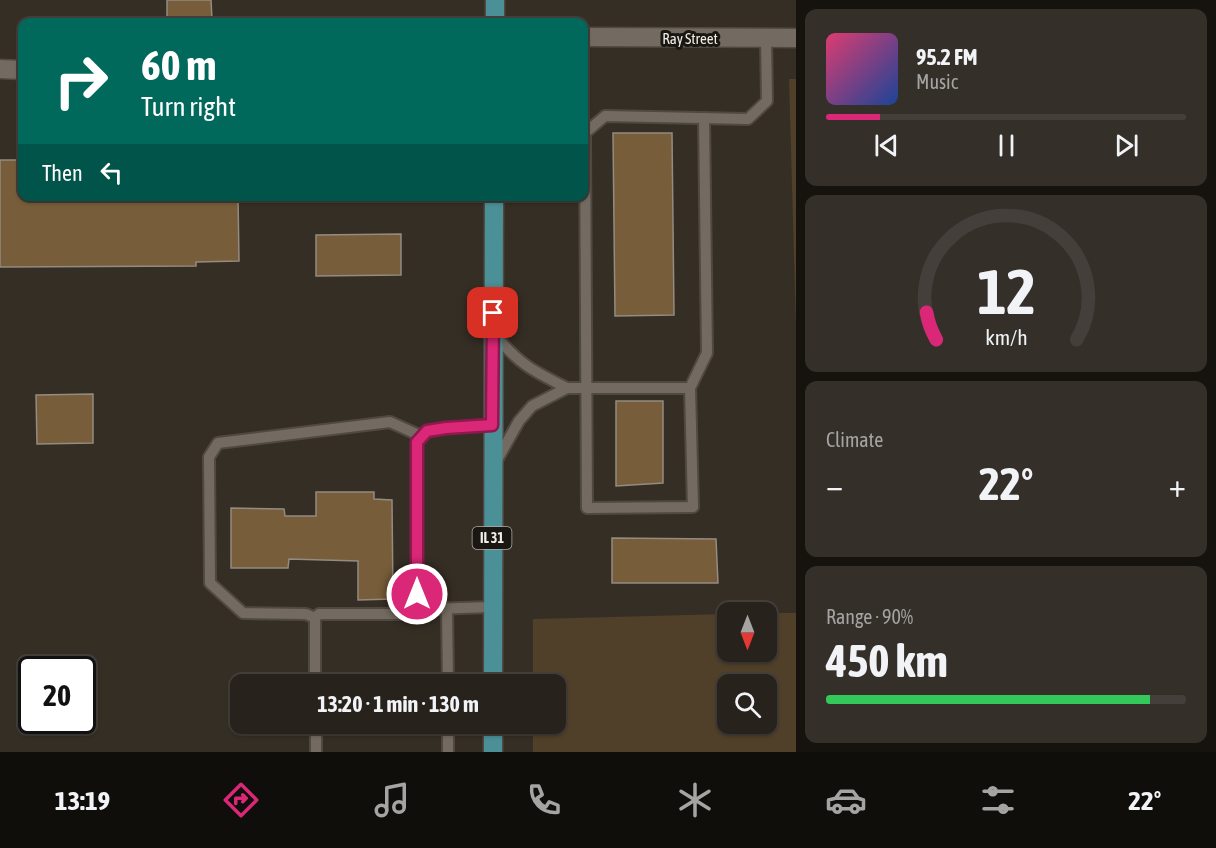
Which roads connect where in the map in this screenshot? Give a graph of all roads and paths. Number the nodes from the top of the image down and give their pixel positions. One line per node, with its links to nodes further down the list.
1 (495, 0): 2 (main road)
2 (495, 18)
3 (588, 37): 4 (street, Ray Street)
4 (766, 38): 5 (street, Ray Street); 8 (lane)
5 (796, 38)
6 (0, 69): 7 (street)
7 (18, 70)
8 (704, 118): 9 (lane); 14 (lane)
9 (588, 130)
10 (494, 201): 12 (main road, IL 31)
11 (585, 201): 15 (lane)
12 (493, 333): 13 (lane); 16 (main road, IL 31)
13 (567, 388): 15 (lane); 18 (lane)
14 (690, 388): 15 (lane); 15 (lane)
15 (586, 389)
16 (492, 425): 17 (lane); 18 (main road, IL 31)
17 (421, 436): 19 (lane); 22 (lane)
18 (492, 469): 20 (main road, IL 31)
19 (422, 604): 21 (lane); 22 (lane)
20 (492, 607): 21 (lane); 25 (main road, IL 31)
21 (447, 608): 24 (lane)
22 (315, 618): 23 (lane)
23 (315, 674)
24 (448, 674)
25 (493, 674)
26 (316, 734): 29 (lane)
27 (448, 734): 30 (lane)
28 (493, 734): 31 (main road)
29 (316, 752)
30 (448, 752)
31 (493, 752)

